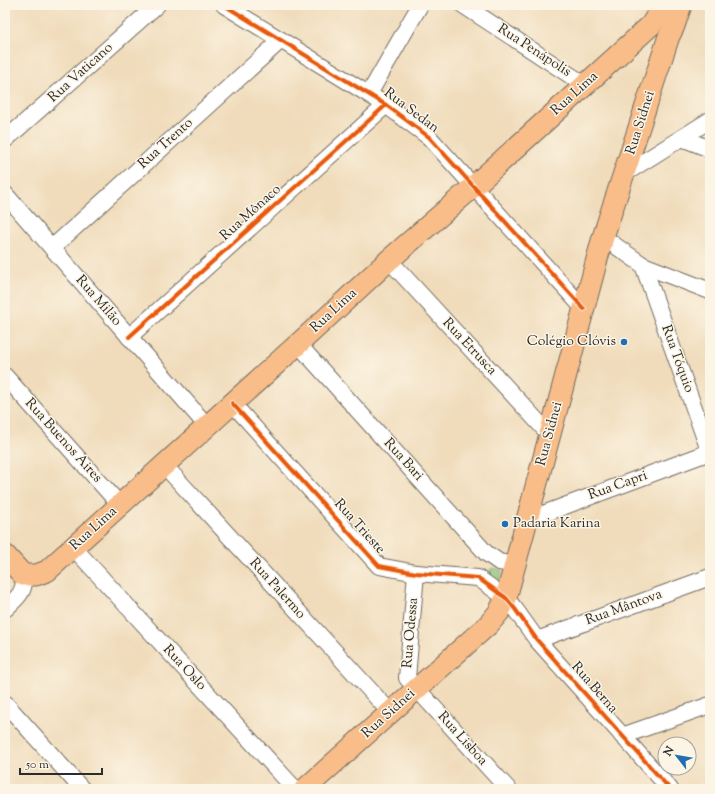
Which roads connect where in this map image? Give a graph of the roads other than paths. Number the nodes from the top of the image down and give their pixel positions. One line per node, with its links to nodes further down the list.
1 (157, 5): 15 (street, Rua Vaticano)
2 (224, 5): 8 (street, Rua Sedan)
3 (420, 5): 10 (street)
4 (463, 5): 9 (street, Rua Penápolis)
5 (670, 5): 6 (main road, Rua Lima); 7 (main road)
6 (651, 25): 7 (main road); 9 (main road, Rua Lima)
7 (669, 36): 13 (main road, Rua Sidnei)
8 (281, 40): 10 (street, Rua Sedan); 22 (street, Rua Trento)
9 (585, 85): 19 (main road, Rua Lima)
10 (369, 94): 11 (street, Rua Sedan)
11 (386, 105): 19 (street, Rua Sedan); 27 (street, Rua Mônaco)
12 (710, 120): 14 (street)
13 (636, 137): 17 (street); 18 (main road, Rua Sidnei)
14 (682, 138): 16 (street); 17 (street)
15 (5, 140)
16 (710, 148)
17 (662, 151): 18 (street)
18 (624, 174): 21 (main road, Rua Sidnei)
19 (474, 186): 23 (main road, Rua Lima); 26 (street, Rua Sedan)
20 (5, 194): 22 (street, Rua Milão)
21 (603, 237): 24 (street); 26 (main road, Rua Sidnei)
22 (52, 248): 27 (street, Rua Milão)
23 (389, 260): 28 (main road, Rua Lima); 32 (street, Rua Etrusca)
24 (643, 265): 25 (street); 33 (street, Rua Tóquio)
25 (710, 291)
26 (584, 309): 32 (main road, Rua Sidnei)
27 (129, 337): 31 (street, Rua Milão)
28 (298, 344): 30 (main road, Rua Lima); 39 (street, Rua Bari)
29 (5, 376): 35 (street, Rua Buenos Aires)
30 (232, 403): 31 (main road, Rua Lima); 41 (street, Rua Trieste)
31 (207, 426): 34 (main road, Rua Lima)
32 (550, 436): 36 (main road, Rua Sidnei)
33 (710, 452): 36 (street, Rua Capri)
34 (164, 465): 35 (main road, Rua Lima); 51 (street, Rua Palermo)
35 (120, 505): 37 (main road, Rua Lima)
36 (526, 520): 40 (main road, Rua Sidnei)
37 (73, 547): 42 (main road, Rua Lima); 54 (street, Rua Oslo)
38 (5, 555): 42 (main road)
39 (493, 559): 40 (street, Rua Bari); 44 (street)
40 (514, 565): 45 (main road, Rua Sidnei)
41 (416, 573): 44 (street, Rua Trieste); 48 (street, Rua Odessa)
42 (23, 575): 46 (street)
43 (710, 577): 47 (street, Rua Mântova)
44 (478, 578): 45 (street)
45 (506, 598): 47 (street, Rua Berna); 48 (main road, Rua Sidnei)
46 (5, 609)
47 (537, 640): 52 (street, Rua Berna)
48 (417, 689): 51 (main road, Rua Sidnei); 56 (street, Rua Lisboa)
49 (5, 703): 53 (street)
50 (710, 705): 52 (street)
51 (390, 712): 55 (main road, Rua Sidnei)
52 (622, 736): 57 (street, Rua Berna)
53 (82, 789)
54 (295, 789)
55 (305, 789)
56 (508, 789)
57 (670, 789)

